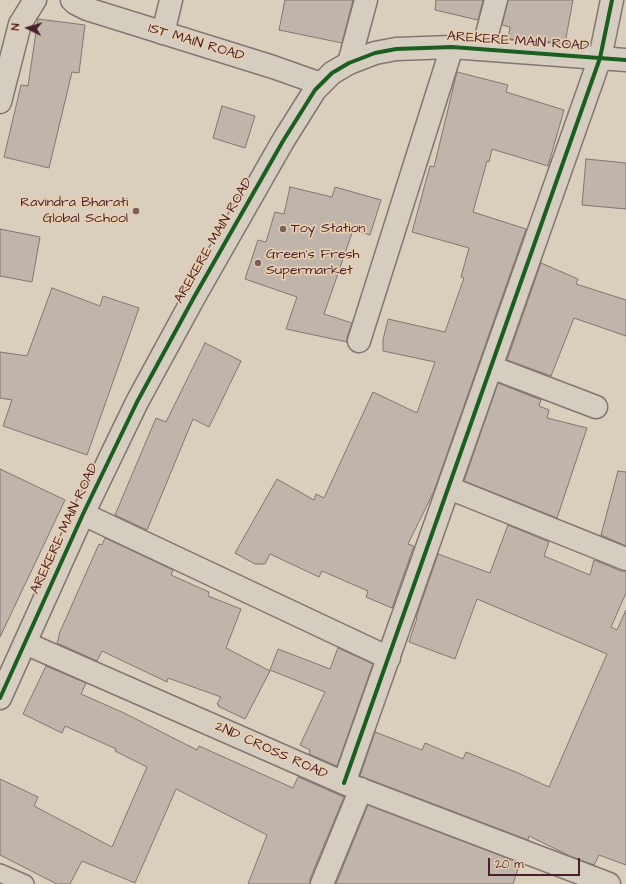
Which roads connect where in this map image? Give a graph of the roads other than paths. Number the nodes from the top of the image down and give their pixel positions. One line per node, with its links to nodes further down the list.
1 (35, 0): 13 (street)
2 (72, 0): 7 (street, 1ST MAIN ROAD)
3 (171, 0): 7 (street)
4 (366, 0): 12 (street)
5 (496, 0): 9 (street)
6 (612, 0): 10 (street)
7 (163, 33): 14 (street, 1ST MAIN ROAD)
8 (452, 47): 9 (street, AREKERE MAIN ROAD); 12 (street, AREKERE MAIN ROAD); 16 (street)
9 (483, 49): 10 (street, AREKERE MAIN ROAD)
10 (600, 58): 11 (street, AREKERE MAIN ROAD); 17 (street)
11 (626, 60)
12 (349, 63): 14 (street, AREKERE MAIN ROAD)
13 (5, 64): 15 (street)
14 (321, 84): 20 (street, AREKERE MAIN ROAD)
15 (0, 102)
16 (359, 341)
17 (491, 367): 18 (street); 19 (street)
18 (596, 407)
19 (449, 488): 21 (street); 23 (street)
20 (83, 514): 22 (street, AREKERE MAIN ROAD); 23 (street)
21 (626, 559)
22 (25, 643): 24 (street, AREKERE MAIN ROAD); 25 (street, 2ND CROSS ROAD)
23 (389, 658): 25 (street)
24 (0, 698)
25 (353, 786): 28 (street); 29 (street, 2ND CROSS ROAD)
26 (0, 873): 27 (lane)
27 (25, 884)
28 (322, 884)
29 (609, 884)

